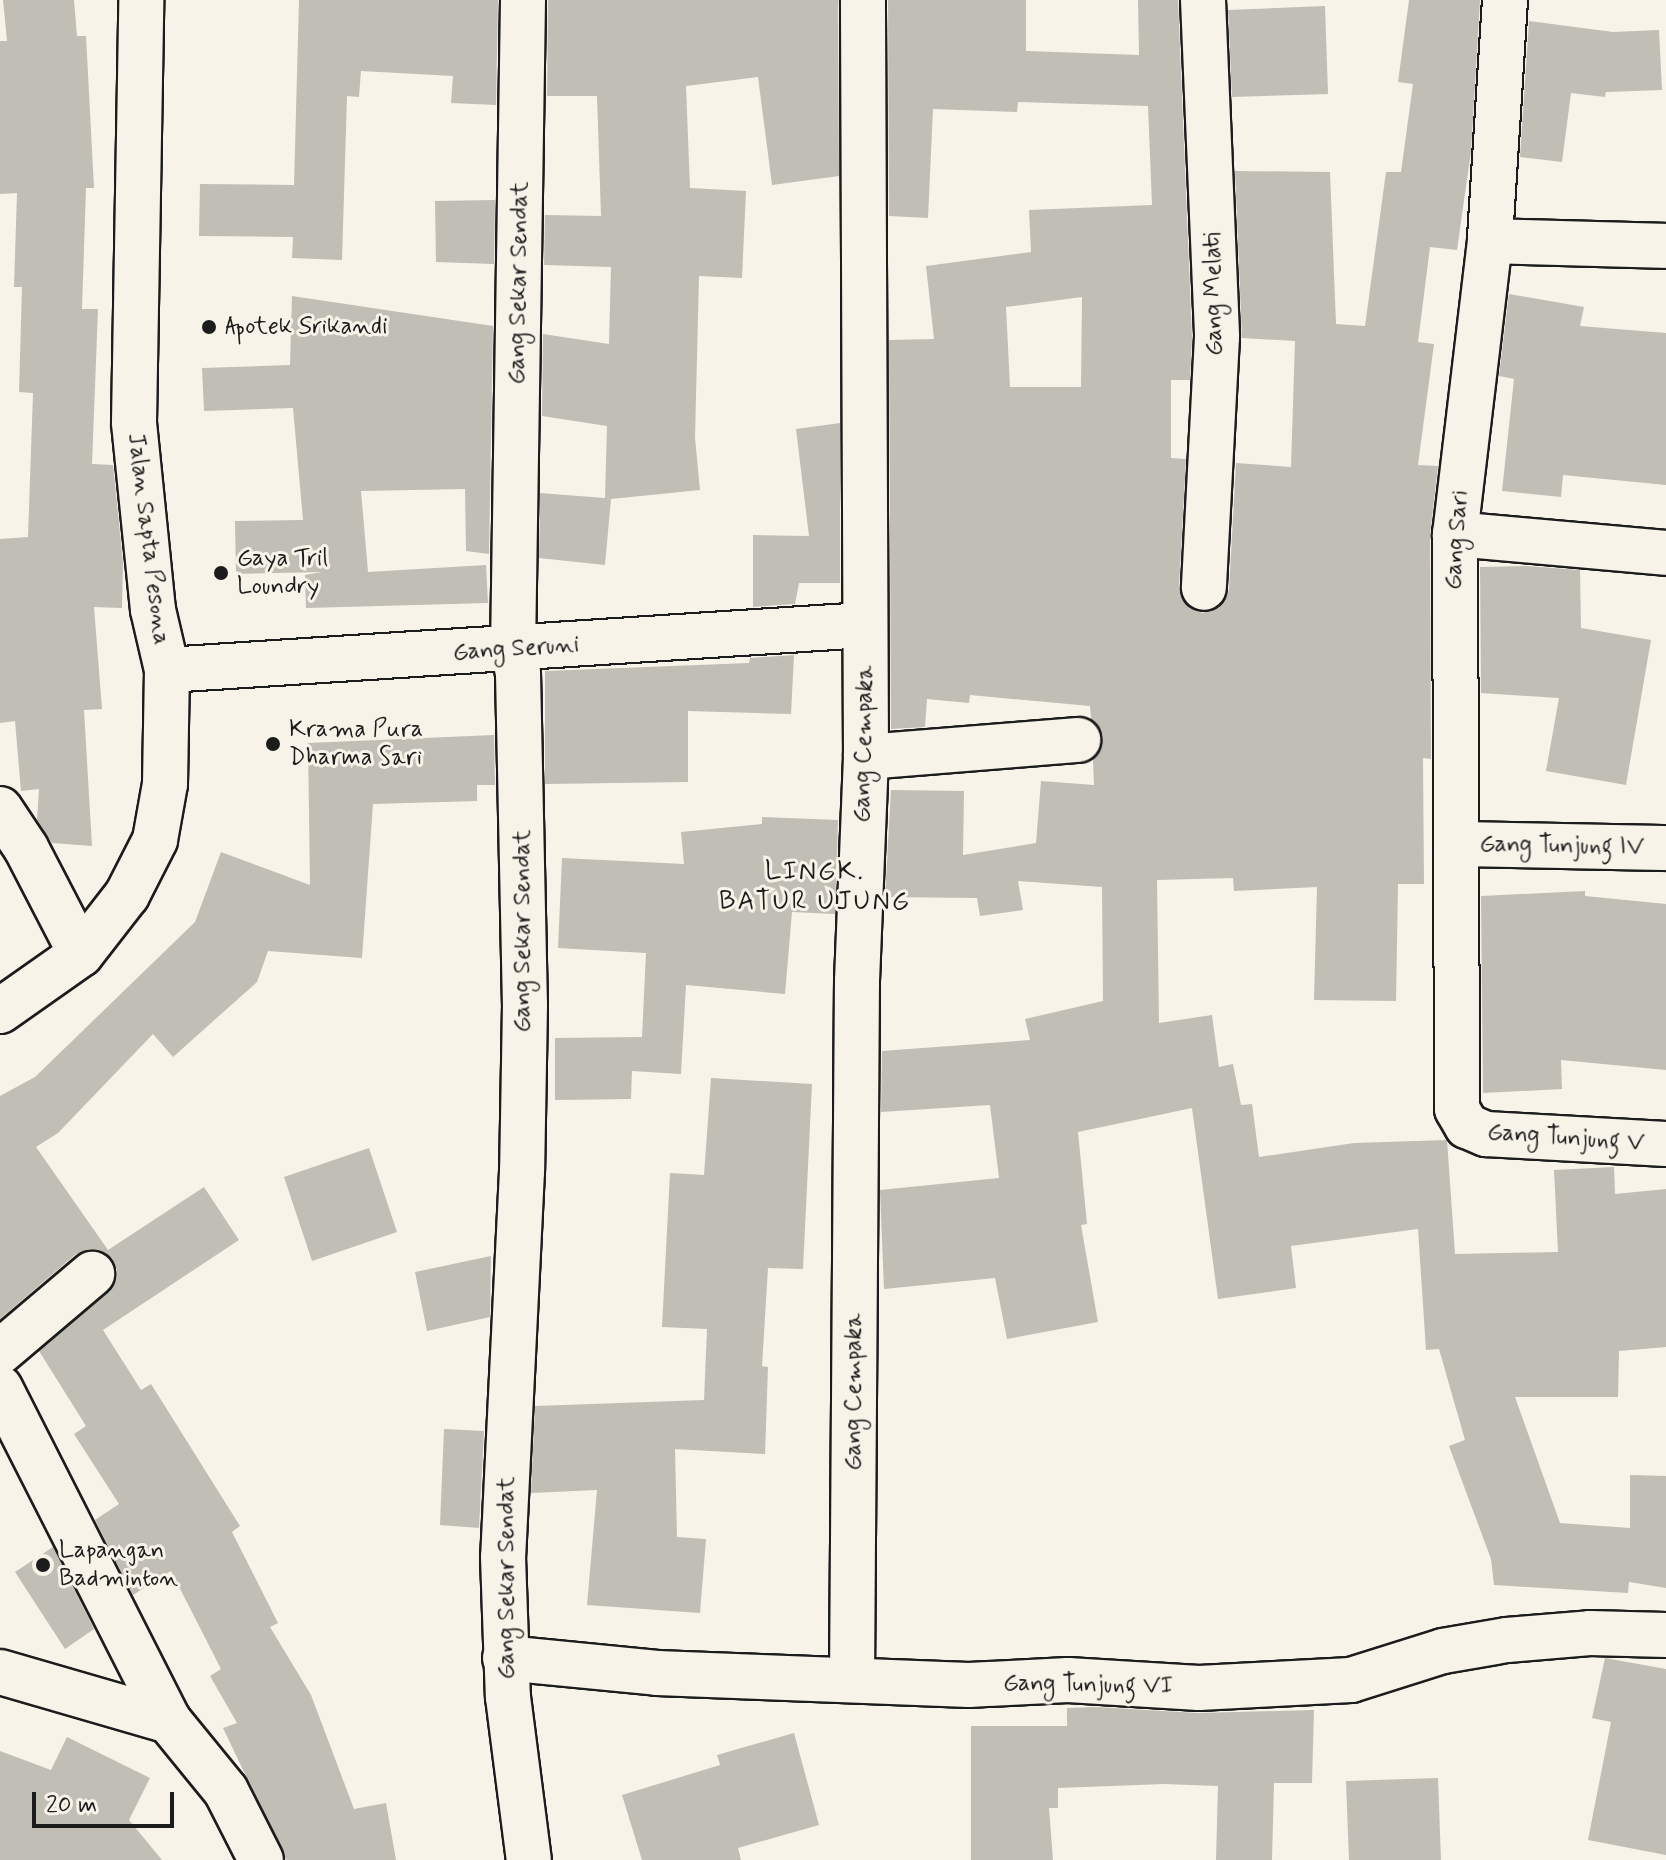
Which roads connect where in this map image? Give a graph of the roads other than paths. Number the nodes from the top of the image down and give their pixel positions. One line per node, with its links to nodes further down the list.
1 (141, 0): 13 (street, Jalan Sapta Pesona)
2 (523, 0): 12 (street, Gang Sekar Sendat)
3 (863, 0): 11 (street, Gang Cempaka)
4 (1203, 0): 10 (street, Gang Melati)
5 (1505, 0): 6 (street, Gang Sari)
6 (1490, 241): 7 (street); 8 (street, Gang Sari)
7 (1666, 246)
8 (1455, 534): 9 (street); 17 (street, Gang Sari)
9 (1666, 553)
10 (1204, 588)
11 (865, 625): 12 (street, Gang Seruni); 15 (street, Gang Cempaka)
12 (513, 650): 13 (street, Gang Seruni); 27 (street, Gang Sekar Sendat)
13 (167, 670): 19 (street, Jalan Sapta Pesona)
14 (1078, 740): 15 (street)
15 (866, 757): 29 (street, Gang Cempaka)
16 (0, 809): 19 (street)
17 (1458, 844): 18 (street, Gang Tunjung IV); 21 (street, Gang Sari)
18 (1666, 848)
19 (81, 954): 20 (street, Jalan Sapta Pesona)
20 (0, 1011)
21 (1455, 1082): 22 (street, Gang Tunjung V)
22 (1666, 1144)
23 (92, 1274): 24 (street)
24 (0, 1352)
25 (0, 1388): 30 (street)
26 (1666, 1635): 29 (street, Gang Tunjung VI)
27 (505, 1658): 29 (street, Gang Tunjung VI); 32 (street, Gang Sekar Sendat)
28 (0, 1672): 30 (street)
29 (852, 1680)
30 (169, 1721): 31 (street)
31 (261, 1860)
32 (529, 1860)

